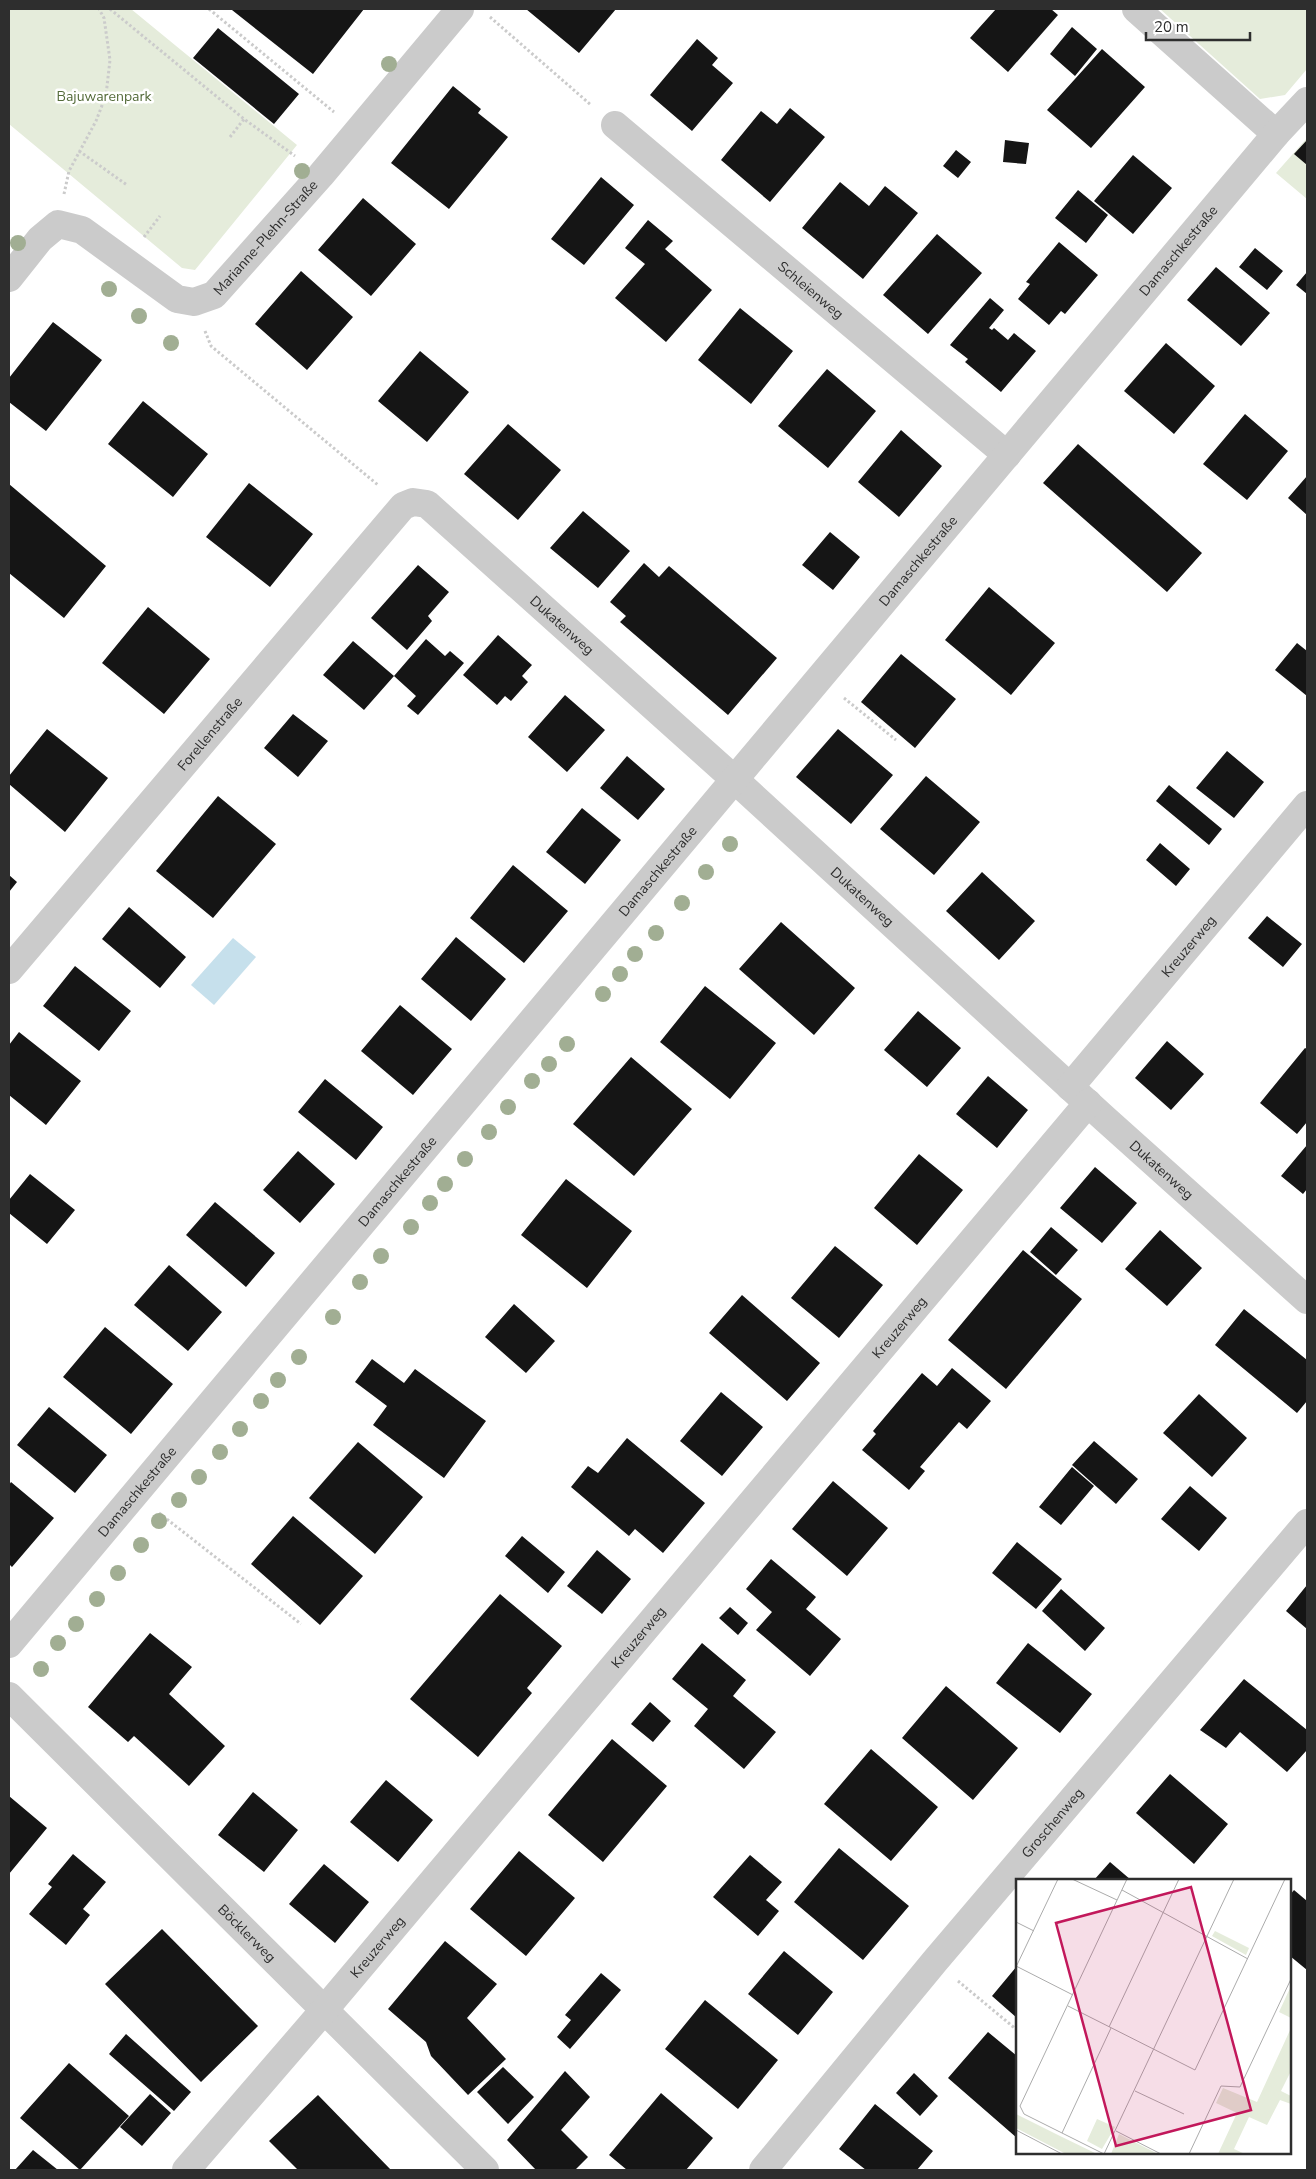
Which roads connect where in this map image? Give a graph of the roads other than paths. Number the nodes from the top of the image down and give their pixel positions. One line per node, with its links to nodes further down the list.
1 (1136, 9): 5 (street)
2 (472, 11): 6 (street, Marianne-Plehn-Straße)
3 (1307, 101): 5 (street, Damaschkestraße)
4 (615, 126): 7 (street, Schleienweg)
5 (1276, 134): 7 (street, Damaschkestraße)
6 (9, 278)
7 (1007, 455): 9 (street, Damaschkestraße)
8 (408, 504): 9 (street, Dukatenweg); 11 (street, Forellenstraße)
9 (734, 779): 12 (street, Dukatenweg); 15 (street, Damaschkestraße)
10 (1307, 805): 12 (street, Kreuzerweg)
11 (9, 970)
12 (1079, 1095): 13 (street, Dukatenweg); 17 (street, Kreuzerweg)
13 (1307, 1300)
14 (1307, 1523): 20 (street, Groschenweg)
15 (9, 1644)
16 (9, 1696): 17 (street, Böcklerweg)
17 (325, 2009): 18 (street, Kreuzerweg); 19 (street, Böcklerweg)
18 (186, 2170)
19 (485, 2170)
20 (763, 2170)

